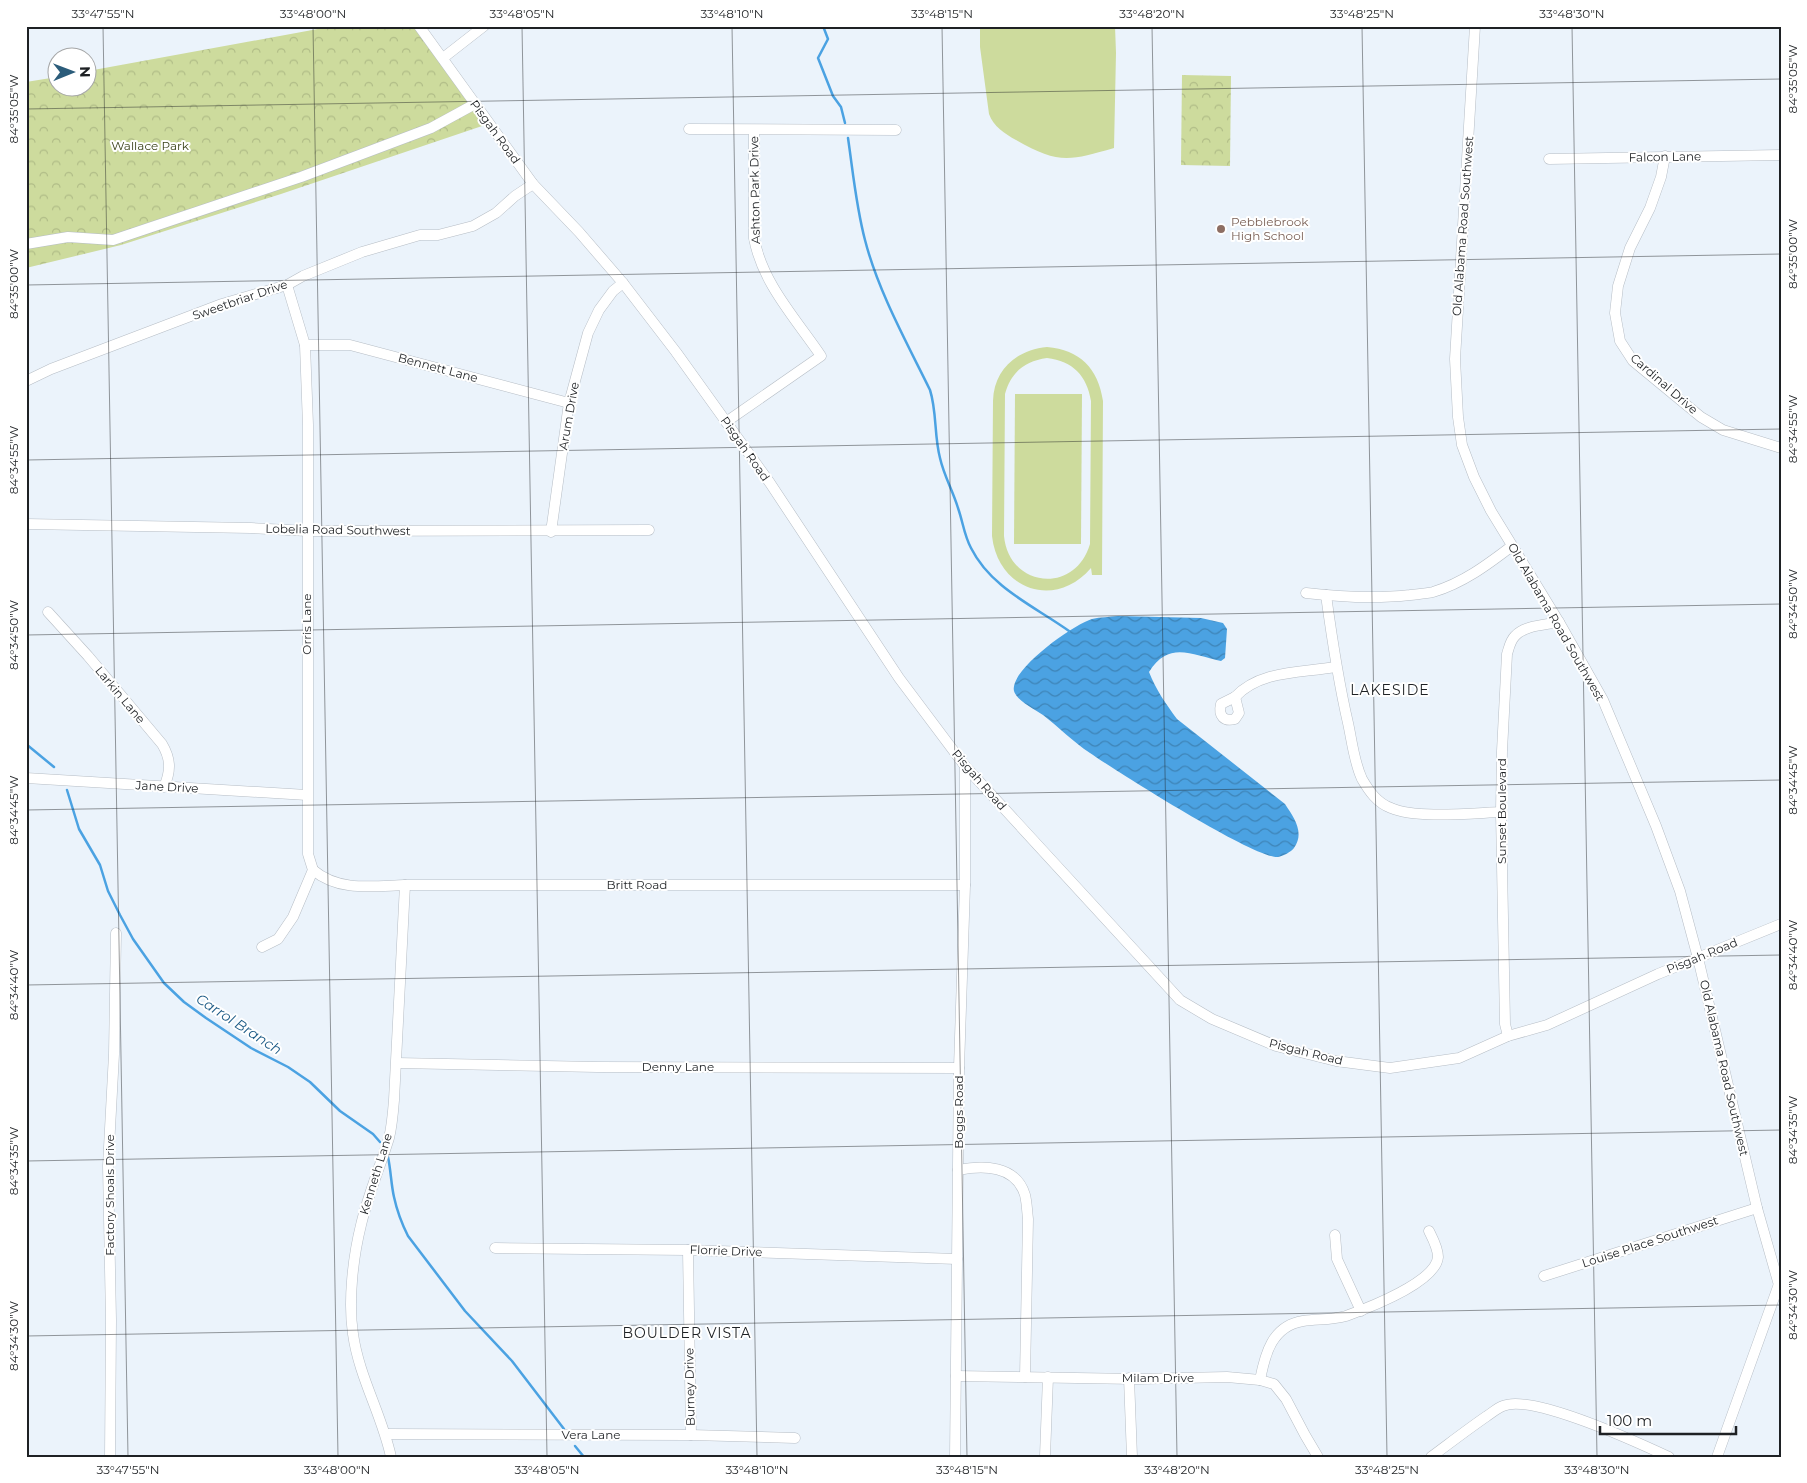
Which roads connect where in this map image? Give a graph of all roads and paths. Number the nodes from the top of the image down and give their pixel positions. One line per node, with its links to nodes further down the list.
1 (419, 26): 4 (street, Pisgah Road)
2 (484, 26): 4 (street)
3 (1475, 26): 25 (street, Old Alabama Road Southwest)
4 (443, 58): 5 (street, Pisgah Road)
5 (475, 104): 12 (street, Pisgah Road); 13 (street)
6 (689, 129): 7 (street)
7 (754, 130): 8 (street); 19 (street, Ashton Park Drive)
8 (896, 130)
9 (1781, 155): 10 (street, Falcon Lane)
10 (1665, 156): 11 (street, Falcon Lane); 20 (street, Cardinal Drive)
11 (1549, 159)
12 (533, 184): 14 (street, Pisgah Road); 15 (street, Sweetbriar Drive)
13 (26, 244)
14 (623, 283): 18 (street, Arum Drive); 19 (street, Pisgah Road)
15 (287, 285): 16 (street, Orris Lane); 17 (street, Sweetbriar Drive)
16 (305, 345): 18 (street, Bennett Lane); 23 (street, Orris Lane)
17 (26, 381)
18 (569, 403): 24 (street, Arum Drive)
19 (726, 422): 32 (street, Pisgah Road)
20 (1781, 448)
21 (26, 524): 23 (street, Lobelia Road Southwest)
22 (649, 530): 24 (street, Lobelia Road Southwest)
23 (308, 531): 24 (street, Lobelia Road Southwest); 35 (street, Orris Lane)
24 (551, 532)
25 (1512, 546): 27 (street); 29 (street, Old Alabama Road Southwest)
26 (1306, 593): 27 (street)
27 (1326, 595): 30 (street)
28 (48, 612): 34 (street, Larkin Lane)
29 (1559, 622): 36 (street, Sunset Boulevard); 43 (street, Old Alabama Road Southwest)
30 (1335, 667): 31 (street); 36 (street)
31 (1235, 697)
32 (965, 766): 39 (street, Boggs Road); 44 (street, Pisgah Road)
33 (26, 778): 34 (street, Jane Drive)
34 (164, 787): 35 (street, Jane Drive)
35 (307, 795): 37 (street, Orris Lane)
36 (1501, 812): 44 (street, Sunset Boulevard)
37 (313, 870): 38 (street, Britt Road); 42 (street)
38 (405, 885): 39 (street, Britt Road); 45 (street, Kenneth Lane)
39 (965, 885): 46 (street, Boggs Road)
40 (1781, 924): 43 (street, Pisgah Road)
41 (116, 933): 66 (street, Factory Shoals Drive)
42 (262, 947)
43 (1698, 958): 44 (street, Pisgah Road); 48 (street, Old Alabama Road Southwest)
44 (1508, 1036)
45 (397, 1063): 46 (street, Denny Lane); 62 (street, Kenneth Lane)
46 (959, 1068): 47 (street, Boggs Road)
47 (958, 1170): 53 (street, Boggs Road); 58 (street)
48 (1757, 1208): 54 (street, Louise Place Southwest); 55 (street, Old Alabama Road Southwest)
49 (1429, 1232): 56 (street)
50 (1335, 1235): 56 (street)
51 (495, 1248): 52 (street, Florrie Drive)
52 (688, 1250): 53 (street, Florrie Drive); 63 (street, Burney Drive)
53 (957, 1259): 57 (street, Boggs Road)
54 (1544, 1276)
55 (1780, 1286): 73 (street)
56 (1361, 1311): 61 (street)
57 (956, 1376): 58 (street, Milam Drive); 68 (street, Boggs Road)
58 (1025, 1377): 59 (street, Milam Drive)
59 (1048, 1377): 60 (street, Milam Drive); 65 (street)
60 (1129, 1378): 61 (street, Milam Drive); 69 (street)
61 (1260, 1380): 70 (street, Milam Drive)
62 (386, 1434): 63 (street, Vera Lane); 67 (street, Kenneth Lane)
63 (691, 1434): 64 (street, Vera Lane)
64 (794, 1438)
65 (1044, 1456)
66 (110, 1457)
67 (391, 1457)
68 (955, 1457)
69 (1132, 1457)
70 (1318, 1457)
71 (1432, 1457): 72 (street)
72 (1668, 1457)
73 (1717, 1457)

